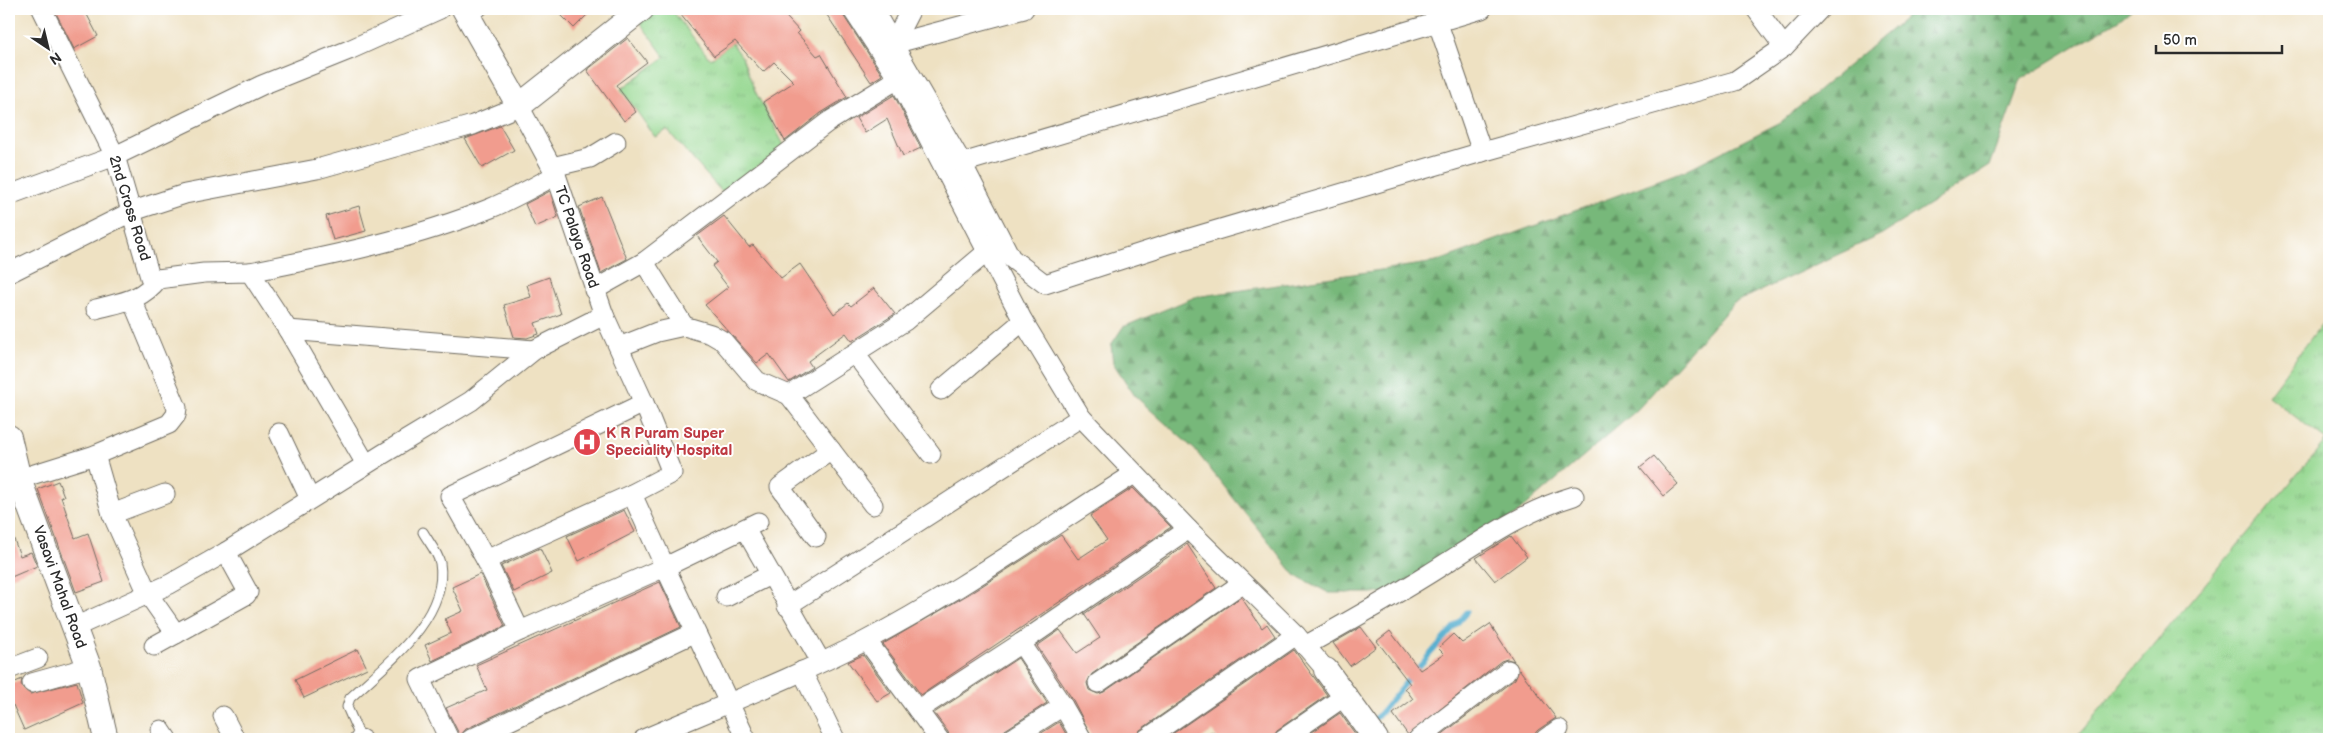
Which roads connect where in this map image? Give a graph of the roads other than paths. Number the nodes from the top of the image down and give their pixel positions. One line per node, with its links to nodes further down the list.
1 (42, 9): 19 (street, 2nd Cross Road)
2 (440, 9): 19 (street)
3 (642, 9): 16 (street)
4 (852, 9): 15 (street)
5 (873, 9): 13 (street)
6 (911, 9): 13 (street)
7 (1024, 9): 13 (street)
8 (1482, 9): 12 (street)
9 (1756, 9): 14 (street)
10 (1820, 9): 14 (street)
11 (473, 13): 16 (street, TC Palaya Road)
12 (1435, 15): 18 (street); 20 (street)
13 (893, 44): 20 (street)
14 (1784, 47): 18 (street)
15 (898, 79): 24 (street); 25 (street)
16 (519, 106): 21 (street, TC Palaya Road); 23 (street)
17 (616, 142): 21 (street, 2nd Cross Road)
18 (1482, 152): 20 (street)
19 (115, 156): 22 (street); 23 (street, 2nd Cross Road)
20 (962, 163)
21 (554, 171): 26 (street, 2nd Cross Road); 29 (street, TC Palaya Road)
22 (9, 195)
23 (133, 211): 27 (street); 28 (street, 2nd Cross Road)
24 (988, 250): 33 (street); 38 (street)
25 (644, 262): 29 (street); 34 (street)
26 (250, 272): 28 (street, 2nd Cross Road); 35 (street)
27 (9, 273)
28 (158, 279): 30 (street)
29 (594, 290): 32 (street, TC Palaya Road)
30 (132, 300): 31 (street); 47 (street)
31 (96, 309)
32 (604, 314): 36 (street, TC Palaya Road); 37 (street)
33 (1024, 320): 39 (street); 42 (street)
34 (684, 326): 36 (street); 40 (street)
35 (288, 330): 37 (street); 48 (street)
36 (620, 347): 41 (street, TC Palaya Road)
37 (534, 350): 48 (street)
38 (855, 354): 40 (street); 46 (street)
39 (941, 390)
40 (789, 395): 45 (street)
41 (644, 403): 52 (street, TC Palaya Road); 61 (street)
42 (1082, 417): 49 (street); 67 (street)
43 (279, 433): 54 (street)
44 (9, 437): 50 (street, Vasavi Mahal Road)
45 (831, 450): 55 (street); 59 (street)
46 (931, 454)
47 (95, 455): 50 (street); 56 (street)
48 (366, 464): 54 (street)
49 (1134, 474): 57 (street); 72 (street)
50 (14, 481): 68 (street, Vasavi Mahal Road)
51 (165, 494): 56 (street)
52 (632, 494): 61 (street); 62 (street)
53 (1574, 496): 73 (street)
54 (310, 499): 60 (street)
55 (874, 505)
56 (112, 514): 65 (street)
57 (1188, 529): 64 (street); 74 (street)
58 (423, 532): 92 (lane)
59 (816, 537)
60 (226, 552): 65 (street); 71 (street)
61 (486, 560): 69 (street)
62 (665, 567): 63 (street); 69 (street); 70 (street)
63 (770, 575): 66 (street); 67 (street)
64 (1241, 584): 73 (street); 84 (street)
65 (148, 594): 68 (street); 71 (street)
66 (726, 598)
67 (787, 606): 77 (street)
68 (75, 627): 78 (street, Vasavi Mahal Road)
69 (520, 631): 93 (street)
70 (694, 633): 86 (street); 94 (street)
71 (176, 634): 75 (street)
72 (866, 640): 77 (street); 88 (street)
73 (1301, 641): 80 (street); 101 (street)
74 (1021, 644): 87 (street); 88 (street)
75 (154, 646)
76 (38, 658): 79 (street)
77 (820, 662): 82 (street)
78 (88, 667): 83 (street); 90 (street, Vasavi Mahal Road)
79 (9, 669)
80 (1326, 670): 85 (street)
81 (1508, 670): 104 (street)
82 (802, 671): 86 (street); 97 (street)
83 (32, 683)
84 (1098, 683)
85 (1345, 696): 102 (street); 103 (street)
86 (727, 702): 95 (street); 96 (street)
87 (1063, 706): 99 (street); 100 (street)
88 (918, 710): 98 (street)
89 (223, 716): 91 (street)
90 (104, 739)
91 (235, 739)
92 (361, 739)
93 (449, 739)
94 (470, 739)
95 (644, 739)
96 (746, 739)
97 (836, 739)
98 (939, 739)
99 (1012, 739)
100 (1082, 739)
101 (1146, 739)
102 (1283, 739)
103 (1376, 739)
104 (1418, 739)

